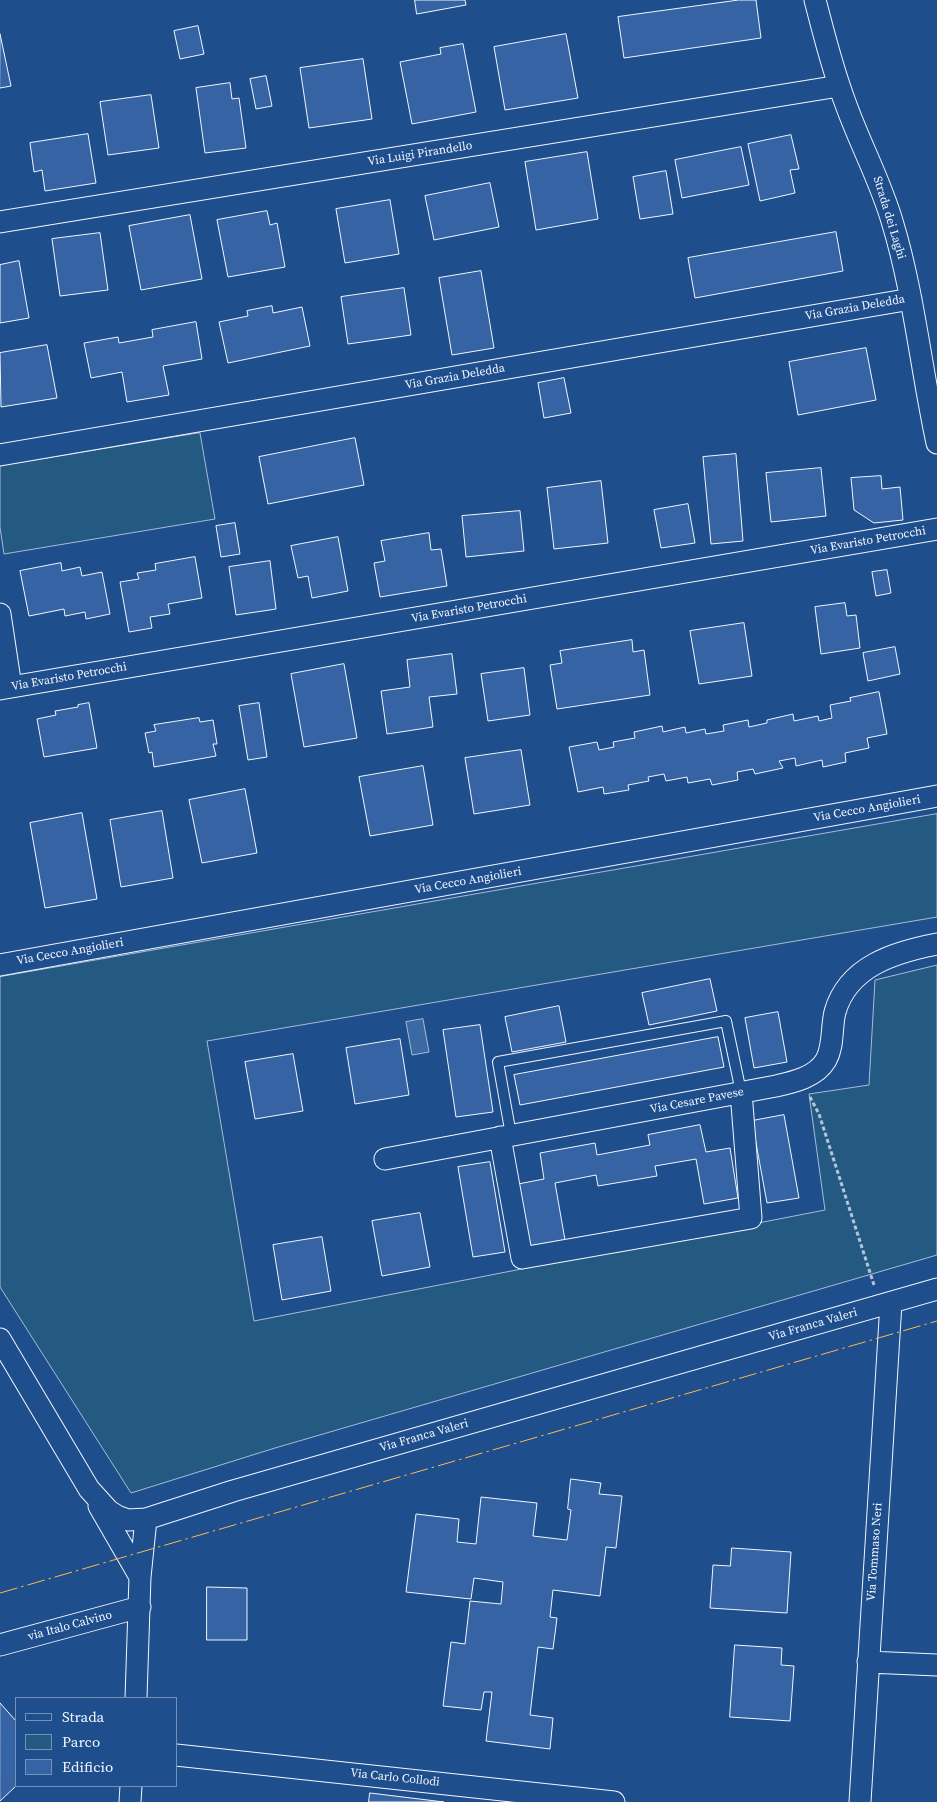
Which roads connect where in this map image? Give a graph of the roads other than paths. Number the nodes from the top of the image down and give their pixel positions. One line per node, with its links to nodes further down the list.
1 (815, 0): 2 (street, Strada dei Laghi)
2 (839, 86): 3 (street, Via Luigi Pirandello); 4 (street, Strada dei Laghi)
3 (0, 222)
4 (911, 299): 5 (street, Strada dei Laghi); 6 (street, Via Grazia Deledda)
5 (937, 443)
6 (0, 455)
7 (937, 529): 9 (street, Via Evaristo Petrocchi)
8 (0, 614): 9 (street)
9 (6, 688)
10 (937, 796): 12 (street, Via Cecco Angiolieri)
11 (937, 944): 13 (street, Via Cesare Pavese)
12 (0, 965)
13 (741, 1092): 14 (street, Via Cesare Pavese); 14 (lane); 14 (street)
14 (505, 1136): 15 (street, Via Cesare Pavese)
15 (385, 1158)
16 (937, 1289): 17 (street, Via Franca Valeri)
17 (886, 1304): 20 (street, Via Franca Valeri); 24 (street, Via Tommaso Neri)
18 (0, 1338): 19 (street, Via Franca Valeri)
19 (89, 1489): 20 (street, Via Franca Valeri); 21 (street)
20 (146, 1519): 21 (street)
21 (140, 1577): 22 (street)
22 (140, 1607): 23 (street, via Italo Calvino); 26 (street)
23 (0, 1645)
24 (868, 1662): 25 (street); 32 (street, Via Tommaso Neri)
25 (937, 1665)
26 (136, 1697)
27 (178, 1755): 29 (street, Via Carlo Collodi)
28 (131, 1787): 30 (street)
29 (490, 1795): 31 (street, Via Carlo Collodi)
30 (130, 1802)
31 (614, 1802)
32 (860, 1802)

